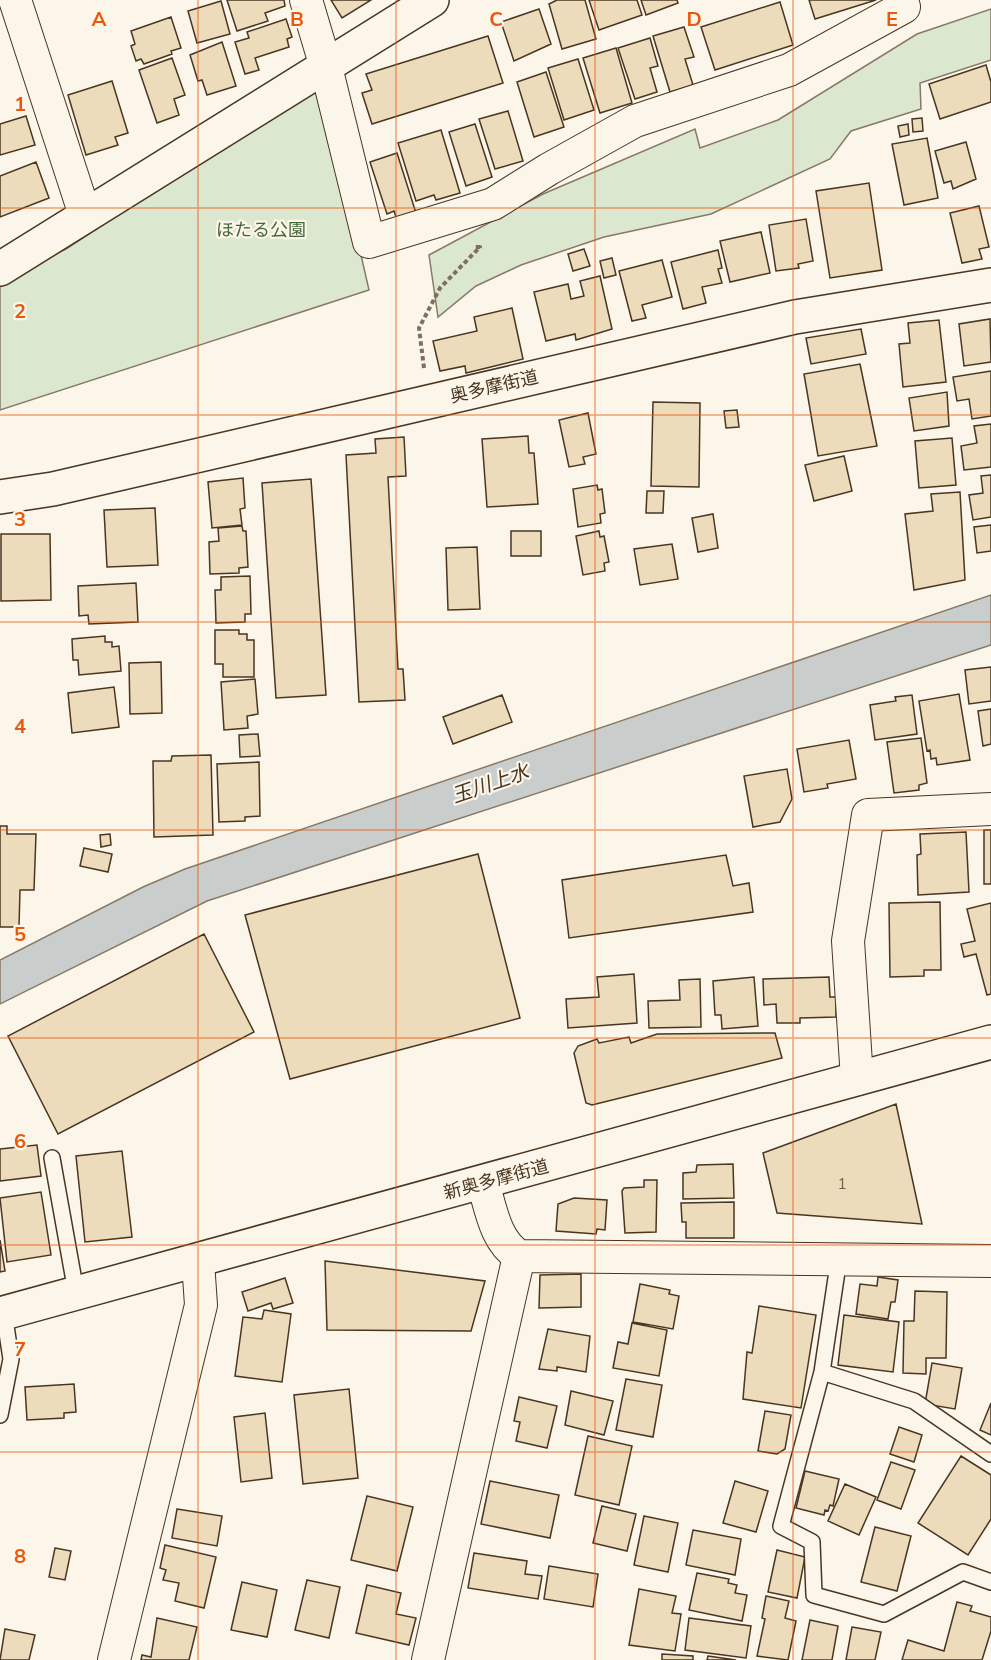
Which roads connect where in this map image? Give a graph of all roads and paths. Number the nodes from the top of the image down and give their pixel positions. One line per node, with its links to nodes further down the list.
1 (15, 0): 6 (street)
2 (306, 0): 5 (street)
3 (432, 0): 5 (main road)
4 (902, 0): 5 (street)
5 (326, 67): 6 (main road)
6 (85, 215): 8 (main road)
7 (468, 247): 10 (path)
8 (0, 269)
9 (991, 285): 10 (main road, 奥多摩街道)
10 (429, 401): 11 (main road, 奥多摩街道)
11 (0, 497)
12 (991, 809): 14 (street)
13 (991, 1042): 14 (main road, 新奥多摩街道)
14 (857, 1079): 16 (main road, 新奥多摩街道)
15 (52, 1158): 21 (lane)
16 (483, 1183): 17 (street); 20 (main road, 新奥多摩街道)
17 (519, 1256): 18 (street); 28 (street)
18 (839, 1258): 19 (street); 23 (lane)
19 (991, 1261)
20 (198, 1262): 21 (main road, 新奥多摩街道); 27 (street)
21 (76, 1292): 22 (main road, 新奥多摩街道)
22 (2, 1314): 24 (lane)
23 (822, 1372): 25 (lane); 26 (lane)
24 (0, 1415)
25 (991, 1454)
26 (991, 1582)
27 (114, 1660)
28 (428, 1660)

